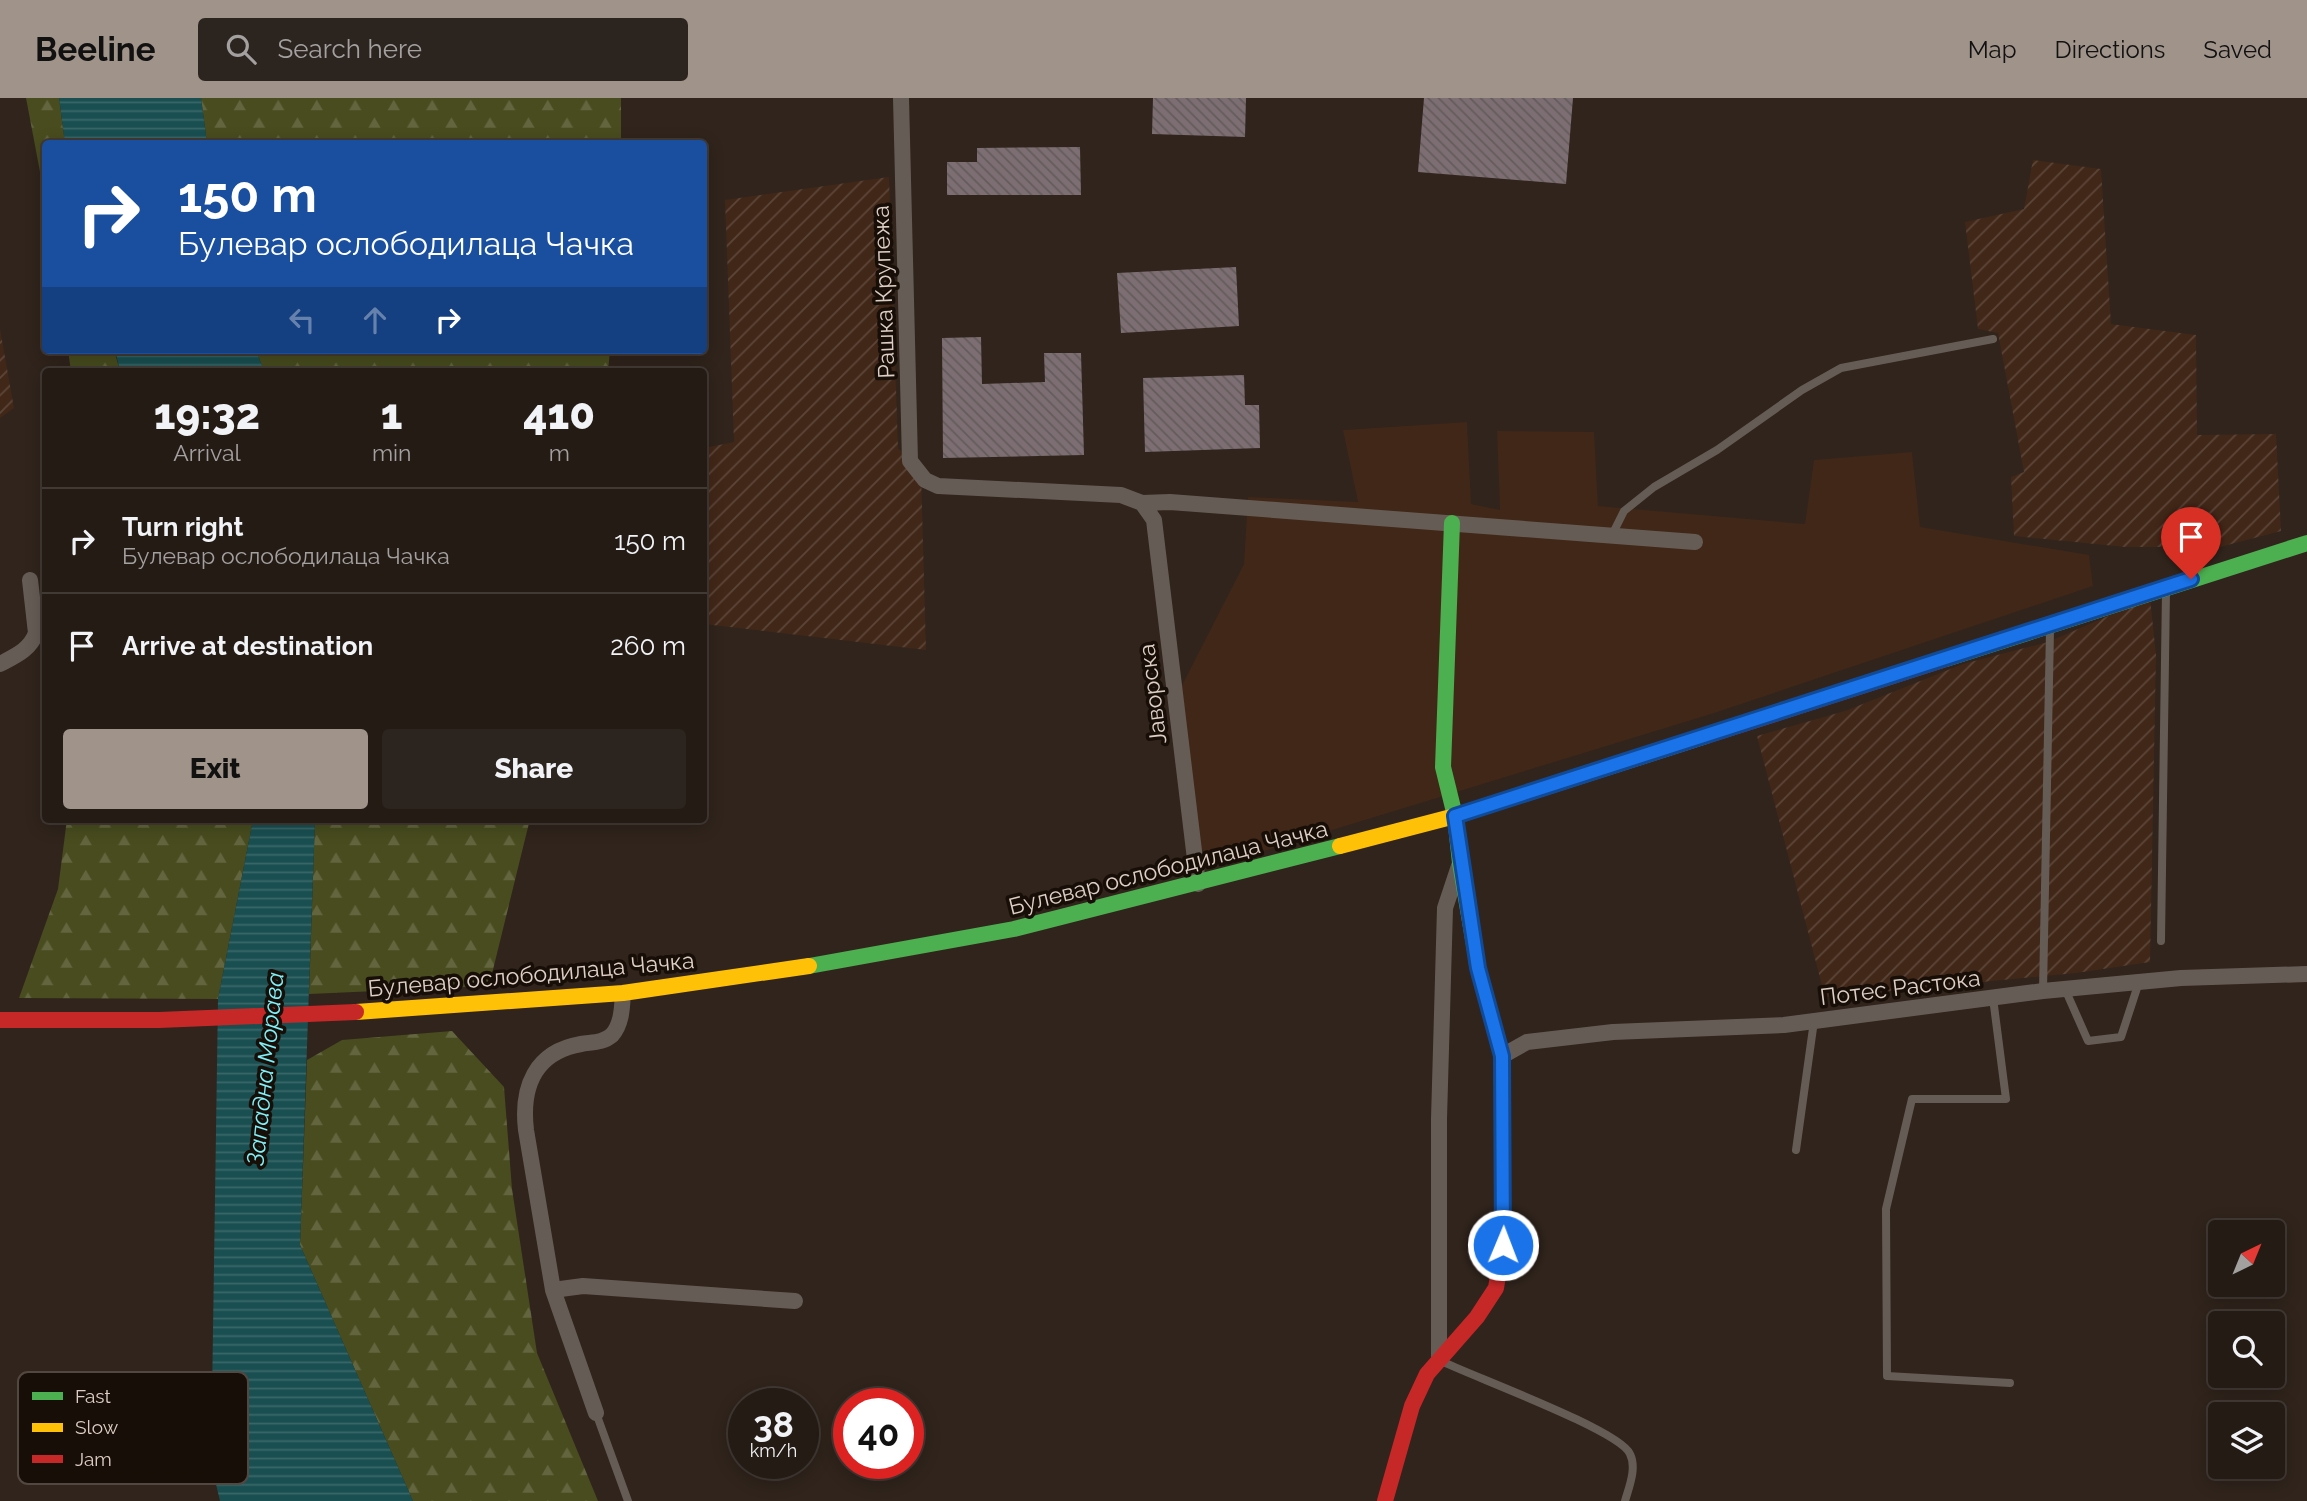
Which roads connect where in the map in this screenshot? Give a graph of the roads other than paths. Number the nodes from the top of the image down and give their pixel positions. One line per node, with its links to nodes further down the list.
1 (901, 98): 3 (street, Рашка Крупежа)
2 (1993, 339): 5 (lane)
3 (1142, 503): 4 (street); 14 (street, Јаворска)
4 (1452, 523): 5 (street); 12 (main road)
5 (1612, 535): 6 (street)
6 (1695, 542)
7 (2307, 543): 9 (main road, Булевар ослободилаца Чачка)
8 (30, 580): 11 (street)
9 (2166, 587): 10 (main road, Булевар ослободилаца Чачка); 15 (lane)
10 (2050, 624): 12 (main road, Булевар ослободилаца Чачка); 19 (lane)
11 (0, 664)
12 (1455, 816): 13 (main road); 14 (main road, Булевар ослободилаца Чачка)
13 (1460, 863): 24 (main road); 28 (street)
14 (1198, 884): 20 (main road, Булевар ослободилаца Чачка)
15 (2161, 941)
16 (2307, 974): 17 (street, Потес Растока)
17 (2139, 982): 18 (street, Потес Растока); 18 (lane)
18 (2065, 989): 19 (street, Потес Растока)
19 (2043, 991): 21 (street, Потес Растока)
20 (623, 993): 22 (main road, Булевар ослободилаца Чачка); 26 (street)
21 (1993, 998): 23 (street, Потес Растока); 29 (lane)
22 (0, 1020)
23 (1814, 1021): 24 (street, Потес Растока); 25 (lane)
24 (1502, 1056): 28 (main road)
25 (1796, 1150)
26 (553, 1290): 27 (street); 30 (street)
27 (795, 1301)
28 (1439, 1360): 32 (main road); 33 (lane)
29 (2010, 1383)
30 (596, 1413): 31 (lane)
31 (628, 1501)
32 (1385, 1501)
33 (1625, 1501)

